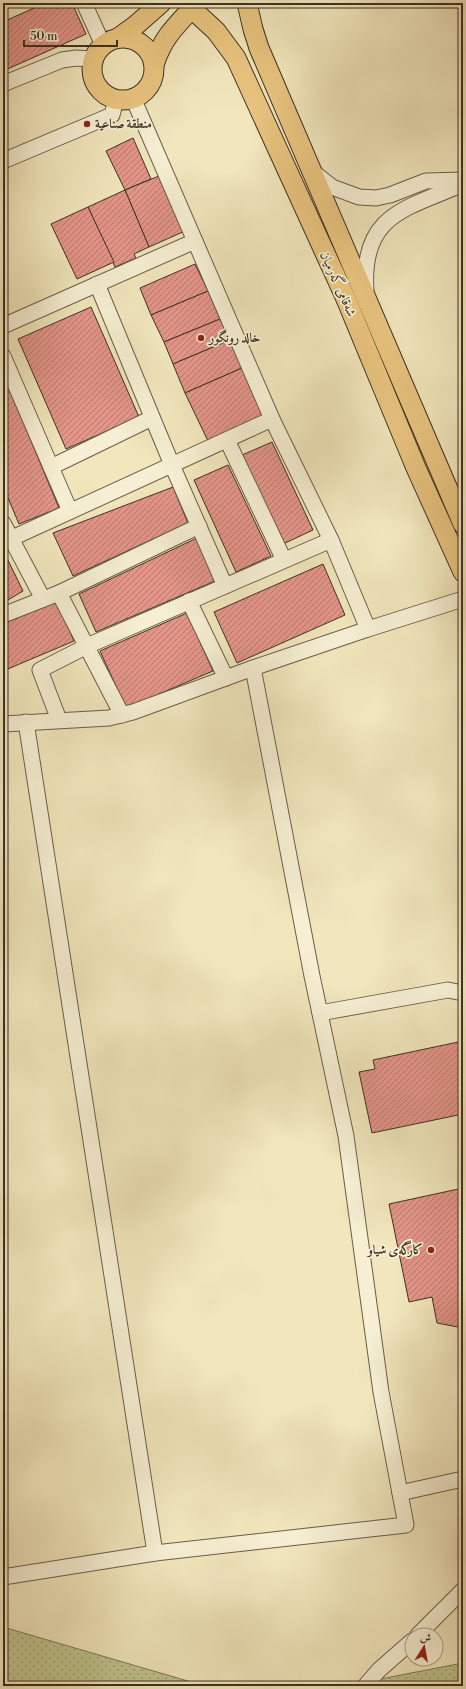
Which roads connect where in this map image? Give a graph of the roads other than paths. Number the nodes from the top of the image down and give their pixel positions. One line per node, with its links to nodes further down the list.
1 (84, 3): 5 (street)
2 (161, 3): 5 (main road)
3 (248, 3): 7 (main road, شەقامی گەرمیان)
4 (195, 6): 6 (main road); 9 (main road, شەقامی گەرمیان)
5 (105, 48): 6 (main road); 8 (street); 10 (main road)
6 (154, 65): 10 (main road)
7 (274, 82): 9 (main road); 12 (main road, شەقامی گەرمیان)
8 (3, 84)
9 (251, 91): 24 (main road, شەقامی گەرمیان)
10 (124, 98): 11 (street); 15 (street)
11 (3, 161)
12 (313, 172): 13 (street); 17 (main road, شەقامی گەرمیان)
13 (463, 180)
14 (463, 184): 17 (street)
15 (194, 240): 16 (street); 21 (street)
16 (97, 284): 18 (street); 20 (street)
17 (367, 297): 23 (main road, شەقامی گەرمیان)
18 (3, 326)
19 (4, 359): 26 (street)
20 (152, 418): 25 (street); 26 (street)
21 (272, 419): 22 (street); 32 (street)
22 (227, 440): 25 (street); 33 (street)
23 (428, 444): 24 (main road); 29 (main road, شەقامی گەرمیان)
24 (408, 452): 34 (main road, شەقامی گەرمیان)
25 (172, 465): 27 (street); 30 (street)
26 (51, 467): 27 (street)
27 (70, 511): 31 (street)
28 (3, 523): 31 (street)
29 (463, 524)
30 (199, 526): 35 (street); 36 (street)
31 (10, 539): 37 (street)
32 (331, 540): 33 (street); 41 (street)
33 (284, 560): 35 (street)
34 (463, 572)
35 (225, 586): 39 (street)
36 (59, 593): 37 (street); 42 (street)
37 (43, 599): 40 (street)
38 (463, 599): 41 (street)
39 (189, 601): 42 (street); 44 (street)
40 (3, 615)
41 (368, 629): 43 (street)
42 (87, 646): 45 (street); 46 (street)
43 (253, 668): 44 (street); 50 (street)
44 (226, 678): 45 (street)
45 (122, 714): 46 (street)
46 (59, 720): 47 (street)
47 (26, 722): 48 (street); 53 (street)
48 (3, 724)
49 (463, 993): 50 (street)
50 (320, 1013): 52 (street)
51 (463, 1479): 52 (street)
52 (400, 1493): 53 (street)
53 (155, 1554): 54 (street)
54 (3, 1577)
55 (463, 1590): 56 (street)
56 (426, 1627)
57 (404, 1648): 58 (street)
58 (364, 1686)

